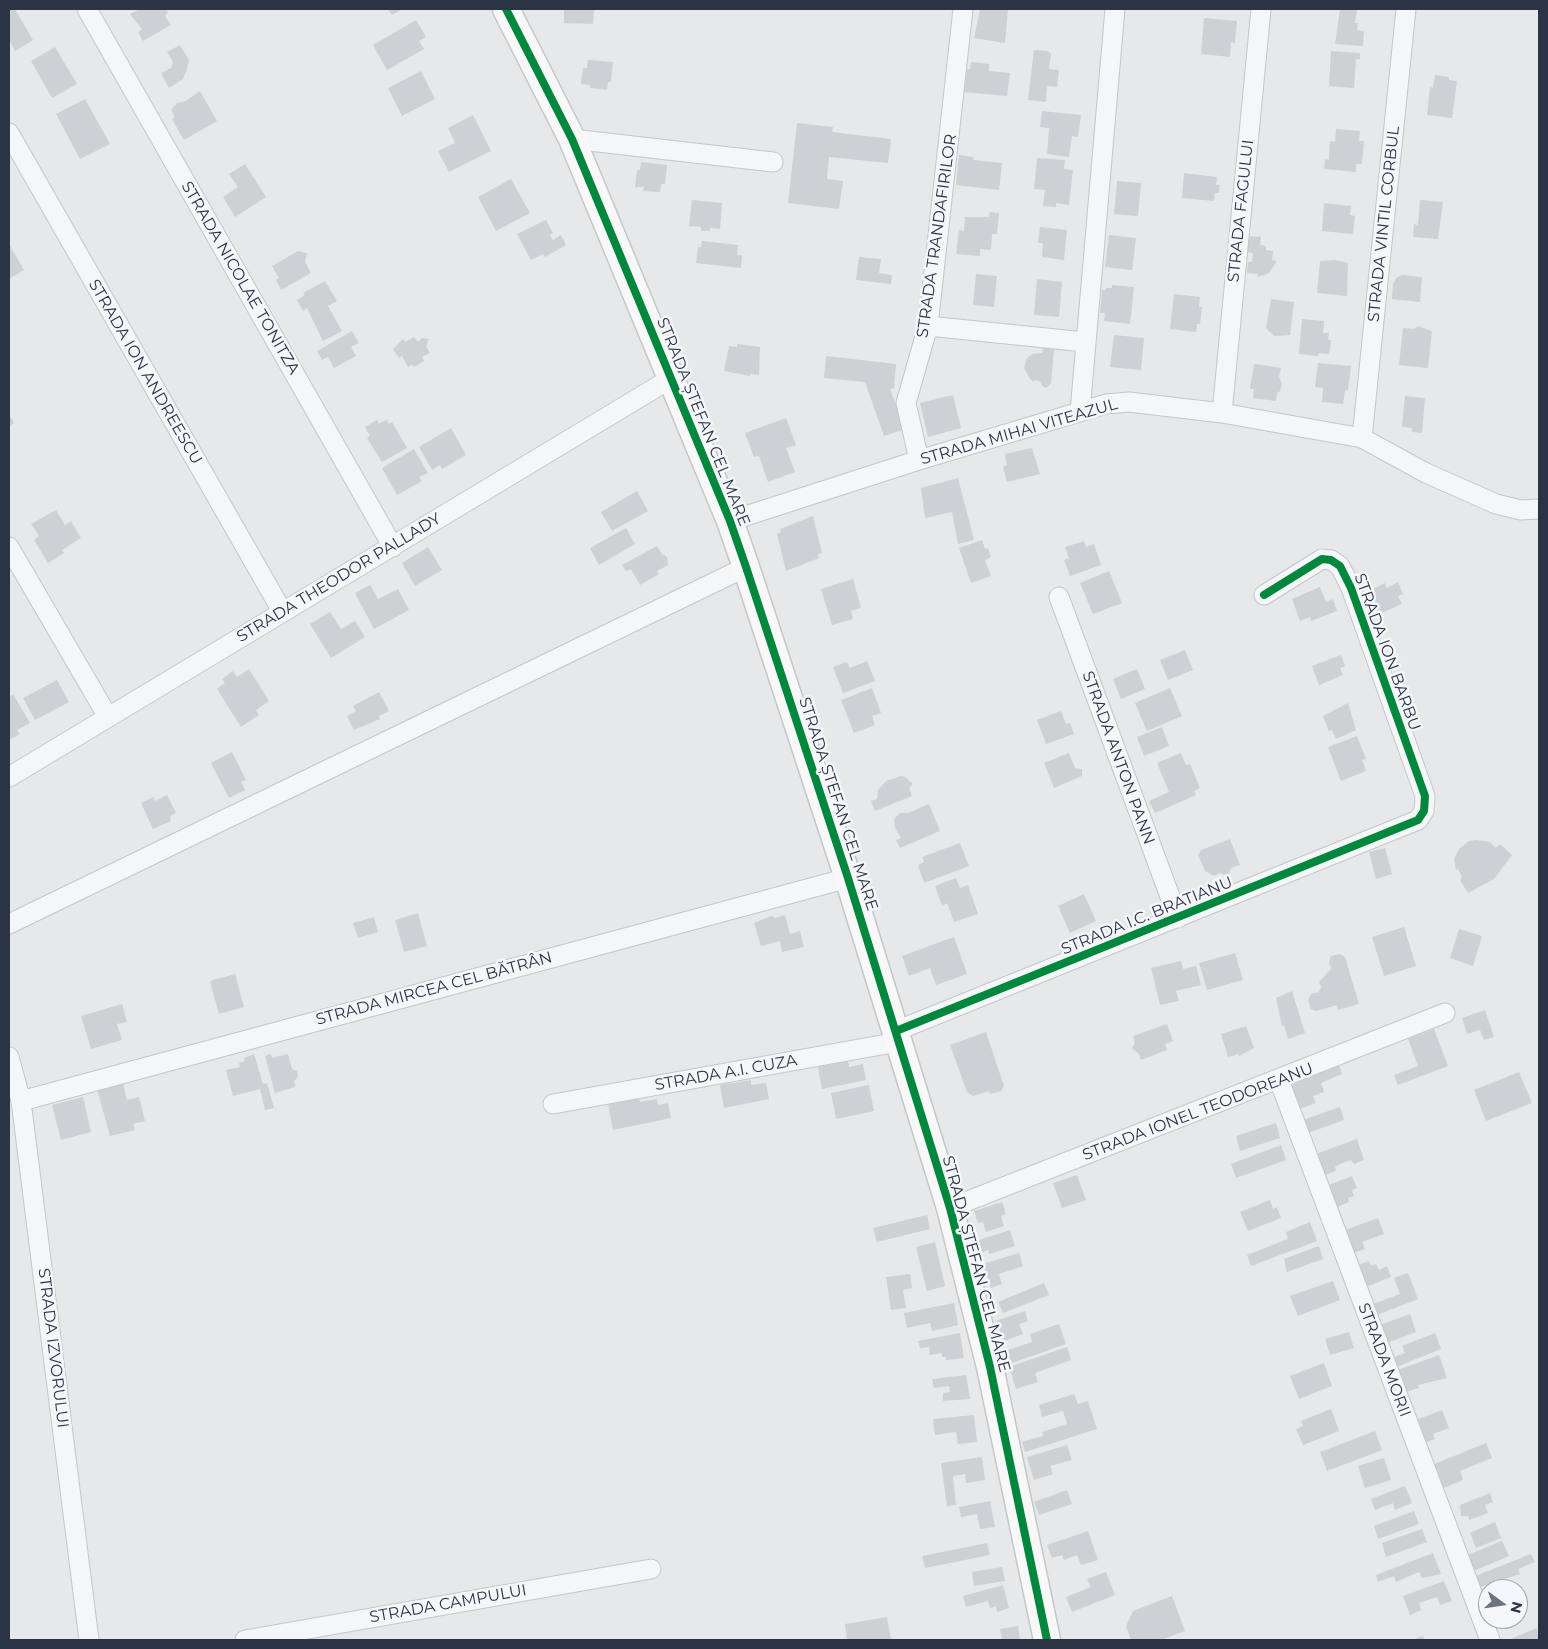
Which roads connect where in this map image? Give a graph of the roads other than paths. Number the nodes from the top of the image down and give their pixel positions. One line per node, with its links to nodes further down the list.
1 (87, 9): 20 (street, STRADA NICOLAE TONITZA)
2 (506, 9): 8 (street, STRADA ȘTEFAN CEL MARE)
3 (963, 9): 10 (street, STRADA TRANDAFIRILOR)
4 (1115, 9): 11 (street)
5 (1261, 9): 14 (street, STRADA FAGULUI)
6 (1406, 9): 15 (street, STRADA VINTIL CORBUL)
7 (9, 133): 24 (street, STRADA ION ANDREESCU)
8 (572, 139): 9 (street); 12 (street, STRADA ȘTEFAN CEL MARE)
9 (773, 162)
10 (928, 326): 11 (street); 16 (street, STRADA TRANDAFIRILOR)
11 (1085, 342): 13 (street)
12 (670, 379): 18 (street, STRADA ȘTEFAN CEL MARE); 20 (street, STRADA THEODOR PALLADY)
13 (1080, 412): 14 (street, STRADA MIHAI VITEAZUL); 16 (street, STRADA MIHAI VITEAZUL)
14 (1222, 412): 15 (street, STRADA MIHAI VITEAZUL)
15 (1362, 438): 17 (street, STRADA MIHAI VITEAZUL)
16 (919, 460): 18 (street, STRADA MIHAI VITEAZUL)
17 (1539, 509)
18 (730, 521): 21 (street, STRADA ȘTEFAN CEL MARE)
19 (9, 546): 25 (street)
20 (393, 547): 24 (street, STRADA THEODOR PALLADY)
21 (746, 567): 28 (street, STRADA ȘTEFAN CEL MARE); 30 (street)
22 (1264, 595): 27 (street, STRADA ION BARBU)
23 (1059, 597): 29 (street, STRADA ANTON PANN)
24 (282, 611): 25 (street, STRADA THEODOR PALLADY)
25 (108, 717): 26 (street, STRADA THEODOR PALLADY)
26 (9, 777)
27 (1409, 826): 29 (street, STRADA I.C. BRATIANU)
28 (848, 878): 32 (street, STRADA ȘTEFAN CEL MARE); 35 (street, STRADA MIRCEA CEL BĂTRÂN)
29 (1178, 918): 32 (street, STRADA I.C. BRATIANU)
30 (9, 924)
31 (1444, 1013): 34 (street, STRADA IONEL TEODOREANU)
32 (897, 1036): 36 (street, STRADA A.I. CUZA); 37 (street, STRADA ȘTEFAN CEL MARE)
33 (9, 1057): 35 (street, STRADA IZVORULUI)
34 (1279, 1080): 37 (street, STRADA IONEL TEODOREANU); 42 (street, STRADA MORII)
35 (22, 1101): 39 (street, STRADA IZVORULUI)
36 (553, 1104)
37 (950, 1208): 41 (street, STRADA ȘTEFAN CEL MARE)
38 (651, 1568): 40 (street, STRADA CAMPULUI)
39 (90, 1640)
40 (245, 1640)
41 (1047, 1640)
42 (1490, 1640)

